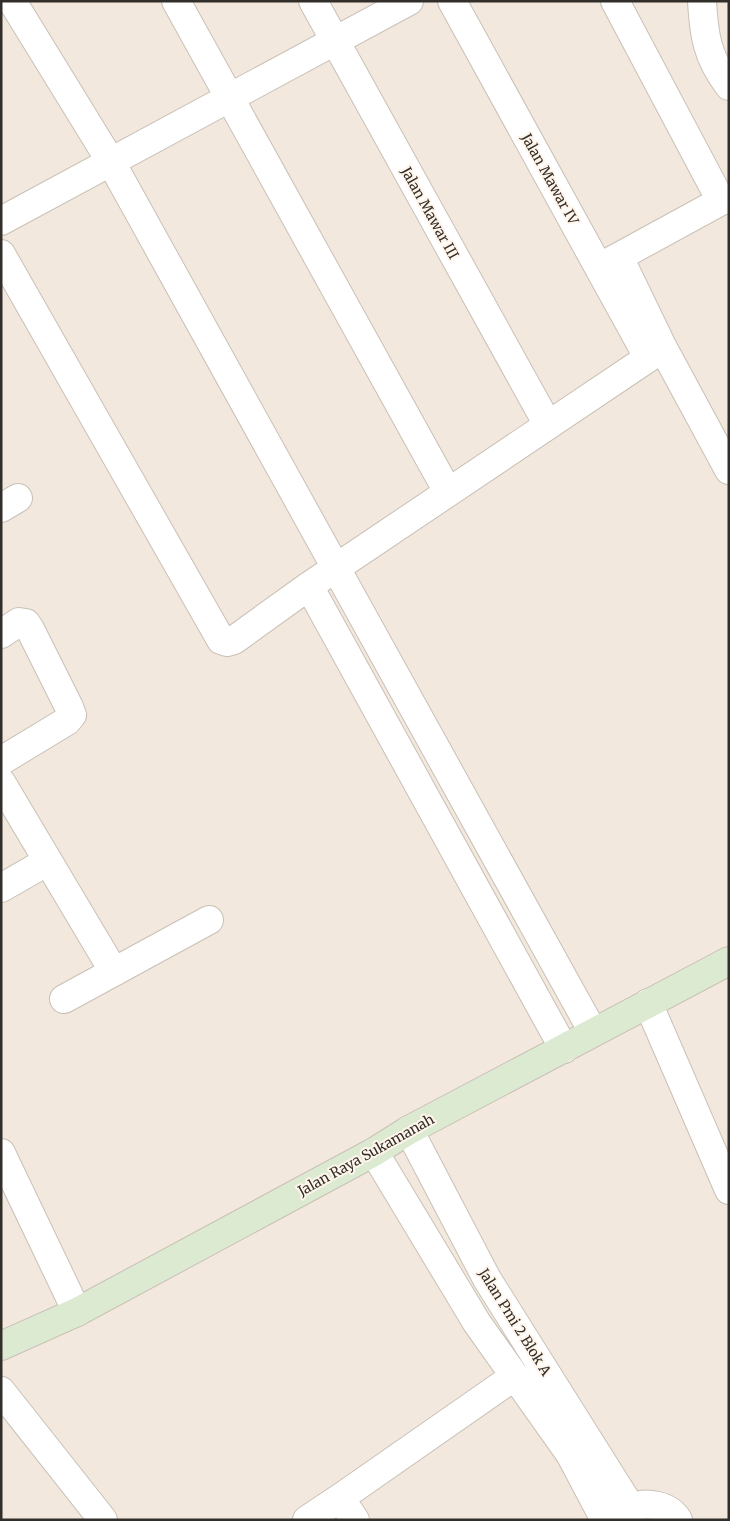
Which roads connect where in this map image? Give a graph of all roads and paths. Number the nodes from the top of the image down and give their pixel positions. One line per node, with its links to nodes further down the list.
1 (12, 1): 11 (street)
2 (176, 1): 10 (street)
3 (313, 1): 8 (street, Jalan Mawar III)
4 (409, 1): 8 (street)
5 (452, 1): 15 (street, Jalan Mawar IV)
6 (615, 1): 12 (street)
7 (702, 1): 9 (street)
8 (335, 41): 10 (street); 17 (street, Jalan Mawar III)
9 (729, 86)
10 (230, 98): 11 (street); 19 (street)
11 (111, 162): 13 (street); 20 (street)
12 (725, 200): 15 (street)
13 (1, 221)
14 (1, 254): 21 (street)
15 (608, 262): 16 (street, Jalan Mawar IV)
16 (655, 353): 17 (street); 18 (street, Jalan Mawar IV)
17 (548, 425): 19 (street)
18 (729, 470)
19 (448, 492): 20 (street)
20 (336, 568): 21 (street); 32 (street)
21 (309, 586): 33 (street)
22 (1, 634): 23 (street)
23 (1, 760)
24 (1, 782): 25 (street)
25 (48, 861): 26 (street); 29 (street)
26 (1, 888)
27 (209, 920): 29 (street)
28 (729, 961): 31 (street, Jalan Raya Sukamanah)
29 (114, 972): 30 (street)
30 (64, 999)
31 (648, 1003): 32 (street, Jalan Raya Sukamanah); 37 (street)
32 (593, 1032): 33 (street, Jalan Raya Sukamanah)
33 (564, 1049): 34 (street, Jalan Raya Sukamanah)
34 (409, 1130): 35 (street, Jalan Raya Sukamanah); 39 (street, Jalan Pmi 2 Blok A)
35 (374, 1152): 38 (street, Jalan Raya Sukamanah); 40 (street, Jalan Pmi 2 Blok A)
36 (1, 1153): 38 (street)
37 (729, 1190)
38 (77, 1312): 41 (street, Jalan Raya Sukamanah)
39 (518, 1328): 40 (street); 45 (street, Jalan Pmi 2 Blok A)
40 (491, 1343): 42 (street, Jalan Pmi 2 Blok A)
41 (1, 1346)
42 (514, 1376): 44 (street); 49 (street, Jalan Pmi 2 Blok A)
43 (1, 1391): 46 (street)
44 (340, 1498): 47 (street); 48 (street)
45 (624, 1514): 50 (street)
46 (103, 1520)
47 (308, 1520)
48 (355, 1520)
49 (605, 1520)
50 (678, 1520)

